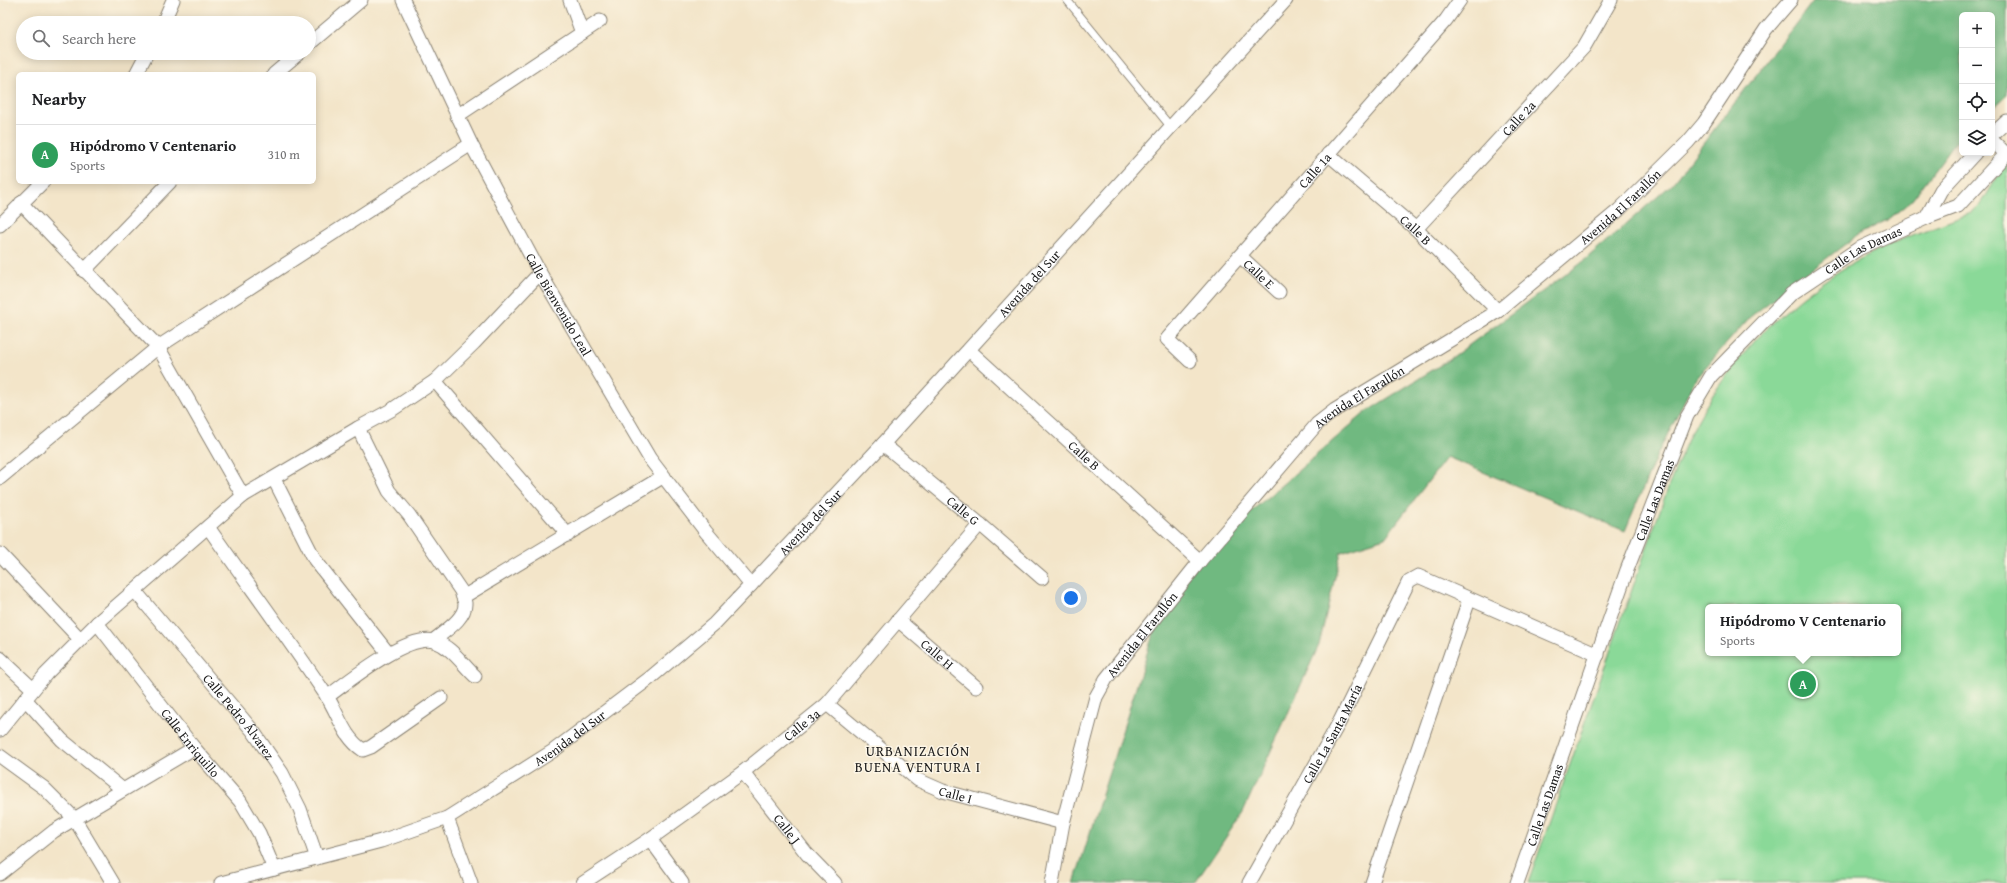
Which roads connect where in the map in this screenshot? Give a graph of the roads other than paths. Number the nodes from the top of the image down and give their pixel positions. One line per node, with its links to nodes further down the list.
1 (172, 0): 10 (street)
2 (361, 0): 13 (street)
3 (403, 0): 18 (street, Calle Bienvenido Leal)
4 (570, 0): 12 (street)
5 (1067, 0): 20 (lane)
6 (1286, 0): 20 (street, Avenida del Sur)
7 (1460, 0): 24 (street, Calle 1a)
8 (1612, 0): 32 (street, Calle 2a)
9 (1791, 0): 37 (street, Avenida El Farallón)
10 (166, 16)
11 (600, 21): 12 (street)
12 (582, 33): 18 (street)
13 (316, 38)
14 (143, 60): 16 (street)
15 (291, 60): 17 (street)
16 (137, 72)
17 (276, 72)
18 (457, 116): 23 (street, Calle Bienvenido Leal)
19 (2007, 121): 21 (street)
20 (1170, 126): 39 (street, Avenida del Sur)
21 (1995, 132)
22 (1995, 143): 25 (street)
23 (470, 144): 35 (street, Calle Bienvenido Leal); 38 (street)
24 (1328, 154): 32 (street, Calle B); 33 (street, Calle 1a)
25 (2006, 154): 30 (street, Calle Las Damas)
26 (1972, 156): 30 (street)
27 (41, 184): 29 (street)
28 (168, 184): 34 (street)
29 (21, 203): 31 (street); 34 (street)
30 (1926, 218): 63 (street, Calle Las Damas)
31 (0, 225)
32 (1416, 229): 37 (street, Calle B)
33 (1240, 256): 36 (street, Calle E); 40 (street, Calle 1a)
34 (84, 271): 38 (street)
35 (540, 273): 41 (street); 44 (street, Calle Bienvenido Leal)
36 (1279, 292)
37 (1498, 311): 52 (street, Avenida El Farallón)
38 (158, 347): 45 (street); 47 (street)
39 (969, 350): 43 (street, Avenida del Sur); 52 (street, Calle B)
40 (1190, 361)
41 (435, 381): 42 (street); 50 (street)
42 (358, 428): 46 (street); 56 (street)
43 (883, 444): 48 (street, Calle G); 54 (street, Avenida del Sur)
44 (664, 476): 50 (street); 54 (street, Calle Bienvenido Leal)
45 (0, 478)
46 (274, 479): 47 (street); 62 (street)
47 (243, 496): 49 (street)
48 (980, 524): 53 (street, Calle G); 58 (street, Calle 3a)
49 (208, 527): 55 (street); 68 (street)
50 (568, 534): 56 (street)
51 (0, 554): 60 (street)
52 (1200, 561): 78 (street, Avenida El Farallón)
53 (1042, 578)
54 (751, 585): 77 (street, Avenida del Sur)
55 (135, 591): 59 (street); 80 (street, Calle Pedro Álvarez)
56 (463, 597): 61 (street)
57 (1469, 600): 63 (street); 90 (street, Calle La Santa María); 91 (street)
58 (898, 620): 66 (street, Calle H); 70 (street, Calle 3a)
59 (97, 623): 60 (street); 72 (street, Calle Enriquillo)
60 (80, 639): 67 (street)
61 (432, 641): 62 (street); 65 (street)
62 (388, 653): 68 (street)
63 (1598, 655): 92 (street, Calle Las Damas)
64 (0, 658): 67 (street)
65 (475, 676)
66 (976, 687)
67 (29, 694): 71 (street); 75 (street)
68 (327, 696): 69 (street)
69 (441, 698)
70 (826, 704): 74 (street, Calle 3a); 78 (street, Calle I)
71 (0, 730)
72 (194, 748): 75 (street); 81 (street, Calle Enriquillo)
73 (0, 756): 76 (street)
74 (743, 772): 79 (street, Calle 3a); 88 (street, Calle J)
75 (122, 789): 76 (street)
76 (74, 818): 82 (street); 83 (street)
77 (447, 818): 80 (street, Avenida del Sur); 85 (street)
78 (1063, 823): 89 (street, Avenida El Farallón)
79 (650, 839): 86 (street, Calle 3a); 87 (street)
80 (317, 858): 81 (street, Avenida del Sur)
81 (274, 869): 84 (street, Avenida del Sur)
82 (0, 874)
83 (113, 883)
84 (221, 883)
85 (471, 883)
86 (583, 883)
87 (682, 883)
88 (835, 883)
89 (1052, 883)
90 (1249, 883)
91 (1372, 883)
92 (1517, 883)

